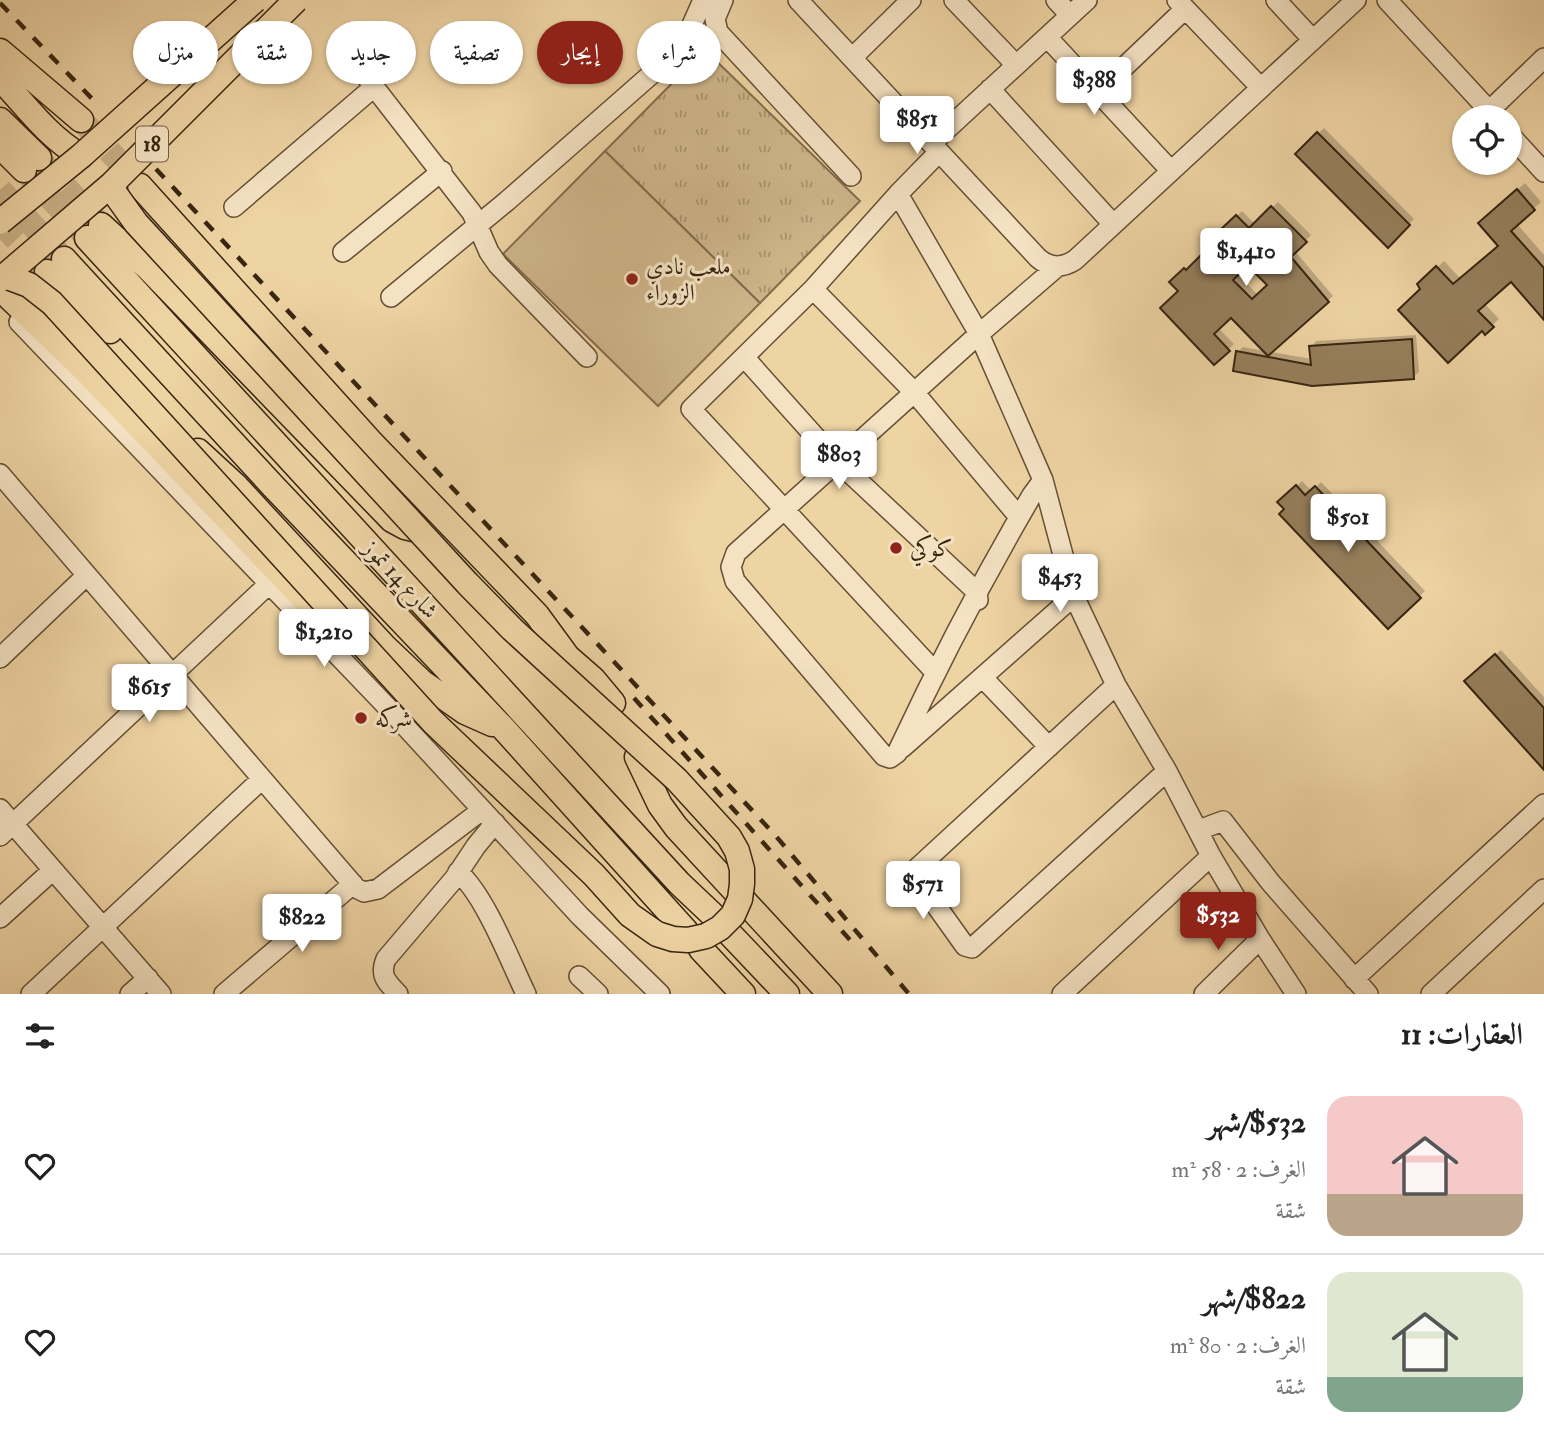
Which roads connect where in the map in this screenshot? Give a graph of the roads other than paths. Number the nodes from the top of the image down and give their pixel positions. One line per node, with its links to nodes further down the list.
1 (255, 0): 34 (main road, 18, bridge)
2 (296, 0): 39 (main road, 18, bridge)
3 (703, 0): 44 (street)
4 (723, 0): 38 (street)
5 (798, 0): 18 (street)
6 (954, 0): 20 (street)
7 (1056, 0): 14 (street)
8 (1087, 0): 14 (street)
9 (1276, 0): 16 (street)
10 (1358, 0): 11 (street); 16 (street)
11 (1387, 0): 27 (street)
12 (910, 1): 18 (street)
13 (1181, 4): 24 (street); 26 (street)
14 (1070, 15): 15 (street)
15 (1047, 37): 20 (street); 26 (street)
16 (1313, 40): 24 (street)
17 (0, 51): 30 (main road)
18 (852, 58): 32 (street)
19 (1544, 58): 28 (street)
20 (1016, 65): 25 (street)
21 (0, 78): 34 (main road)
22 (372, 84): 23 (street)
23 (374, 87): 35 (street); 42 (street)
24 (1261, 88): 36 (street)
25 (990, 89): 32 (street); 45 (street)
26 (1098, 92): 36 (street)
27 (1484, 105)
28 (1500, 105)
29 (0, 120): 31 (main road)
30 (82, 120)
31 (0, 146)
32 (936, 147): 41 (street); 48 (street)
33 (1522, 148): 37 (street)
34 (81, 156): 43 (main road, 18, bridge)
35 (442, 171): 44 (street); 46 (street)
36 (1171, 171): 45 (street)
37 (1544, 172)
38 (851, 176)
39 (112, 184): 51 (main road, 18, bridge); 55 (main road, bridge)
40 (140, 186): 69 (main road)
41 (898, 194): 49 (street); 52 (street)
42 (234, 207)
43 (0, 222)
44 (479, 224): 50 (street); 53 (street)
45 (1113, 224): 48 (street)
46 (343, 252)
47 (55, 265): 76 (main road, شارع 14 تموز)
48 (1058, 266): 52 (street)
49 (813, 289): 54 (street); 56 (street)
50 (391, 298)
51 (9, 301): 57 (main road, bridge); 65 (street); 68 (main road)
52 (979, 334): 56 (street); 60 (street)
53 (587, 357)
54 (744, 357): 58 (street); 61 (street)
55 (271, 368): 63 (main road, bridge); 69 (main road)
56 (914, 392): 58 (street); 62 (street)
57 (180, 445): 68 (main road, bridge); 76 (main road)
58 (837, 461): 61 (street); 66 (street)
59 (0, 476): 64 (street)
60 (1043, 480): 62 (street); 67 (street)
61 (783, 510): 71 (street); 78 (street)
62 (1019, 517): 66 (street)
63 (418, 530): 68 (main road, bridge); 106 (main road, شارع 14 تموز)
64 (87, 575): 70 (street); 72 (street)
65 (270, 583): 72 (street); 83 (street)
66 (978, 596): 71 (street)
67 (1074, 596): 73 (street); 74 (street)
68 (334, 612)
69 (566, 656): 75 (main road)
70 (0, 658)
71 (935, 673): 78 (street)
72 (172, 674): 81 (street); 84 (street)
73 (982, 677): 77 (street); 78 (street)
74 (1116, 685): 77 (street); 80 (street)
75 (612, 704)
76 (504, 729): 105 (main road, شارع 14 تموز)
77 (1049, 747): 80 (street)
78 (897, 753)
79 (637, 757): 107 (main road)
80 (1167, 771): 85 (street)
81 (262, 779): 89 (street); 92 (street)
82 (1544, 804): 96 (street)
83 (489, 816): 88 (street); 89 (street); 104 (street)
84 (4, 823): 87 (street)
85 (1199, 830): 86 (street); 96 (street)
86 (1211, 856): 93 (street); 108 (street)
87 (53, 870): 91 (street); 92 (street)
88 (458, 872): 101 (street); 102 (street)
89 (353, 884): 100 (street)
90 (1544, 889): 112 (street)
91 (0, 918)
92 (102, 926): 95 (street); 97 (street)
93 (1260, 939): 109 (street); 110 (street)
94 (579, 975): 103 (street)
95 (148, 978): 98 (street); 99 (street)
96 (1354, 979): 111 (street)
97 (31, 994)
98 (130, 994)
99 (161, 994)
100 (224, 994)
101 (398, 994)
102 (526, 994)
103 (598, 994)
104 (660, 994)
105 (743, 994)
106 (787, 994)
107 (830, 994)
108 (1062, 994)
109 (1204, 994)
110 (1296, 994)
111 (1368, 994)
112 (1431, 994)

